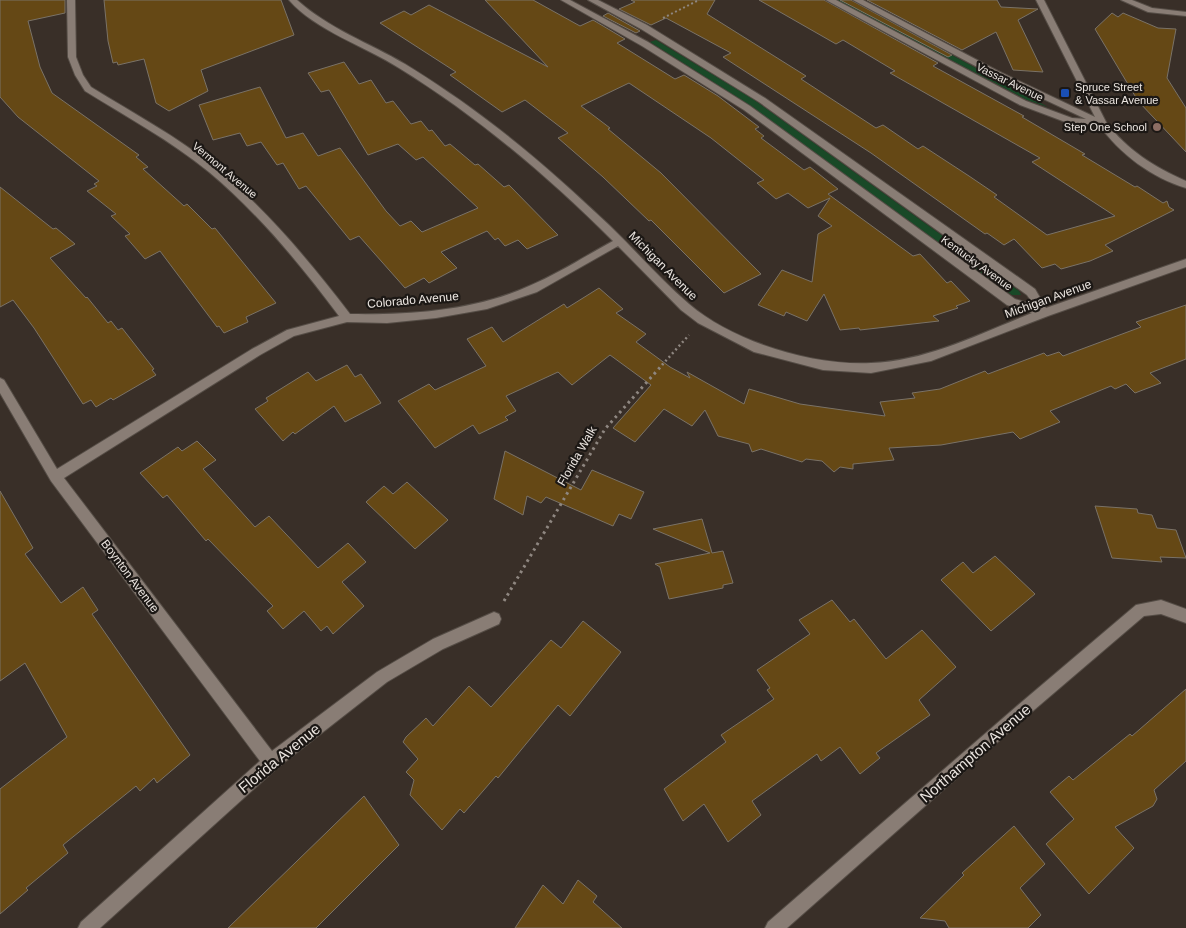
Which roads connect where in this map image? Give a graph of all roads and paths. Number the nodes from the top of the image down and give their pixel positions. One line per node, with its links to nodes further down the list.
1 (71, 0): 17 (street, Vermont Avenue)
2 (293, 0): 14 (street, Michigan Avenue)
3 (565, 0): 16 (street, Kentucky Avenue)
4 (592, 0): 11 (street, Kentucky Avenue)
5 (699, 0): 11 (path)
6 (830, 0): 12 (street, Vassar Avenue)
7 (857, 0): 12 (street, Vassar Avenue)
8 (1040, 0): 12 (street)
9 (1125, 0): 10 (street)
10 (1186, 14)
11 (644, 27): 16 (street, Kentucky Avenue)
12 (1102, 123): 13 (street)
13 (1186, 185)
14 (620, 241): 17 (street, Colorado Avenue); 18 (street, Michigan Avenue)
15 (1186, 263): 16 (street, Michigan Avenue)
16 (1044, 313): 18 (street, Michigan Avenue)
17 (346, 318): 20 (street, Colorado Avenue)
18 (702, 320): 22 (path, Florida Walk)
19 (0, 383): 20 (street, Boynton Avenue)
20 (55, 477): 23 (street, Boynton Avenue)
21 (1186, 616): 25 (street, Northampton Avenue)
22 (494, 619): 23 (street, Florida Avenue)
23 (271, 762): 24 (street, Florida Avenue)
24 (87, 928)
25 (774, 928)

